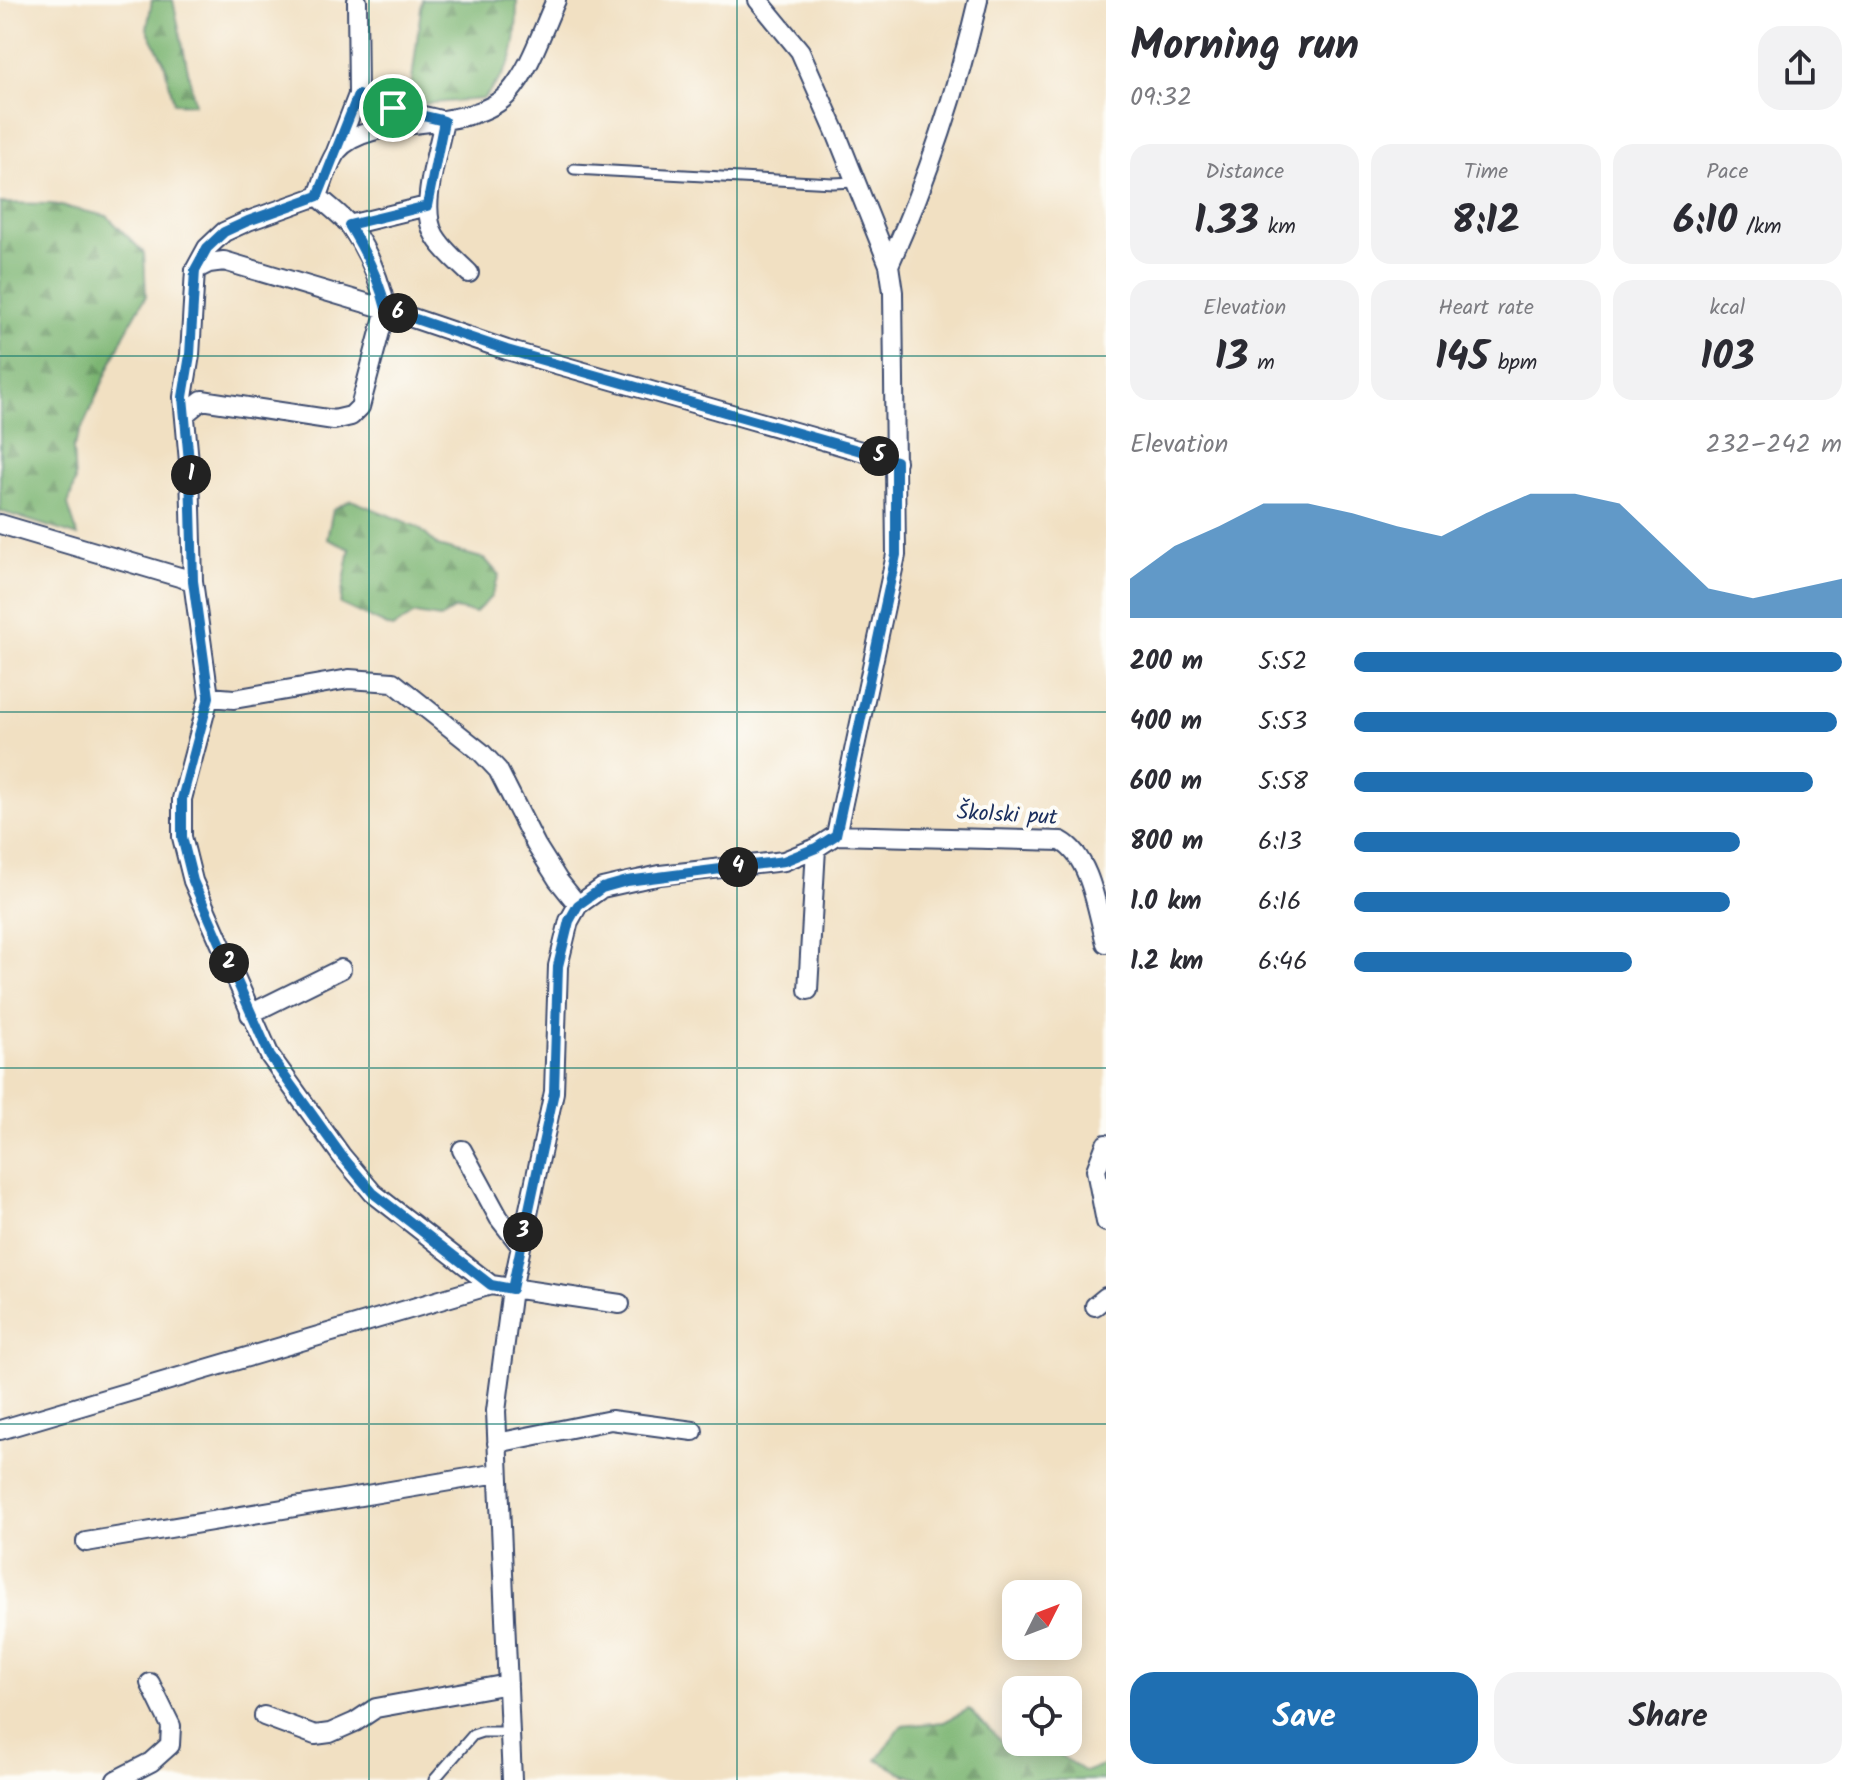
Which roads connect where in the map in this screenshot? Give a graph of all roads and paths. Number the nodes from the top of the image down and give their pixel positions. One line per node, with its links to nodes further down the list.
1 (556, 0): 6 (street)
2 (758, 0): 9 (street)
3 (978, 0): 13 (street)
4 (357, 1): 5 (street)
5 (358, 95): 6 (street); 7 (street)
6 (444, 121): 7 (street); 11 (street)
7 (336, 152): 10 (street)
8 (574, 169): 9 (lane)
9 (856, 182): 13 (street)
10 (318, 196): 12 (street); 14 (street)
11 (427, 206): 12 (street); 15 (street)
12 (349, 225): 16 (street)
13 (889, 265): 18 (street)
14 (195, 270): 16 (street); 17 (street)
15 (469, 273)
16 (386, 309): 17 (street); 18 (street)
17 (185, 414): 20 (street)
18 (896, 461): 22 (street)
19 (0, 524): 20 (street)
20 (193, 581): 21 (street)
21 (209, 697): 24 (street); 28 (street)
22 (836, 835): 23 (street); 25 (street, Školski put)
23 (816, 848): 24 (street); 27 (street)
24 (578, 905): 32 (street)
25 (1106, 943)
26 (341, 969): 28 (street)
27 (808, 990)
28 (250, 1014): 33 (street)
29 (1106, 1144): 31 (street)
30 (462, 1150): 32 (street)
31 (1106, 1222)
32 (520, 1245): 34 (street)
33 (491, 1285): 34 (street); 36 (street)
34 (512, 1289): 35 (street); 38 (street)
35 (620, 1304)
36 (0, 1430)
37 (693, 1431): 38 (street)
38 (497, 1443): 39 (street)
39 (498, 1473): 40 (street); 42 (street)
40 (86, 1542)
41 (150, 1683): 45 (street)
42 (508, 1684): 43 (street); 44 (street)
43 (264, 1716)
44 (510, 1732): 46 (lane); 47 (street)
45 (116, 1780)
46 (434, 1780)
47 (512, 1780)

